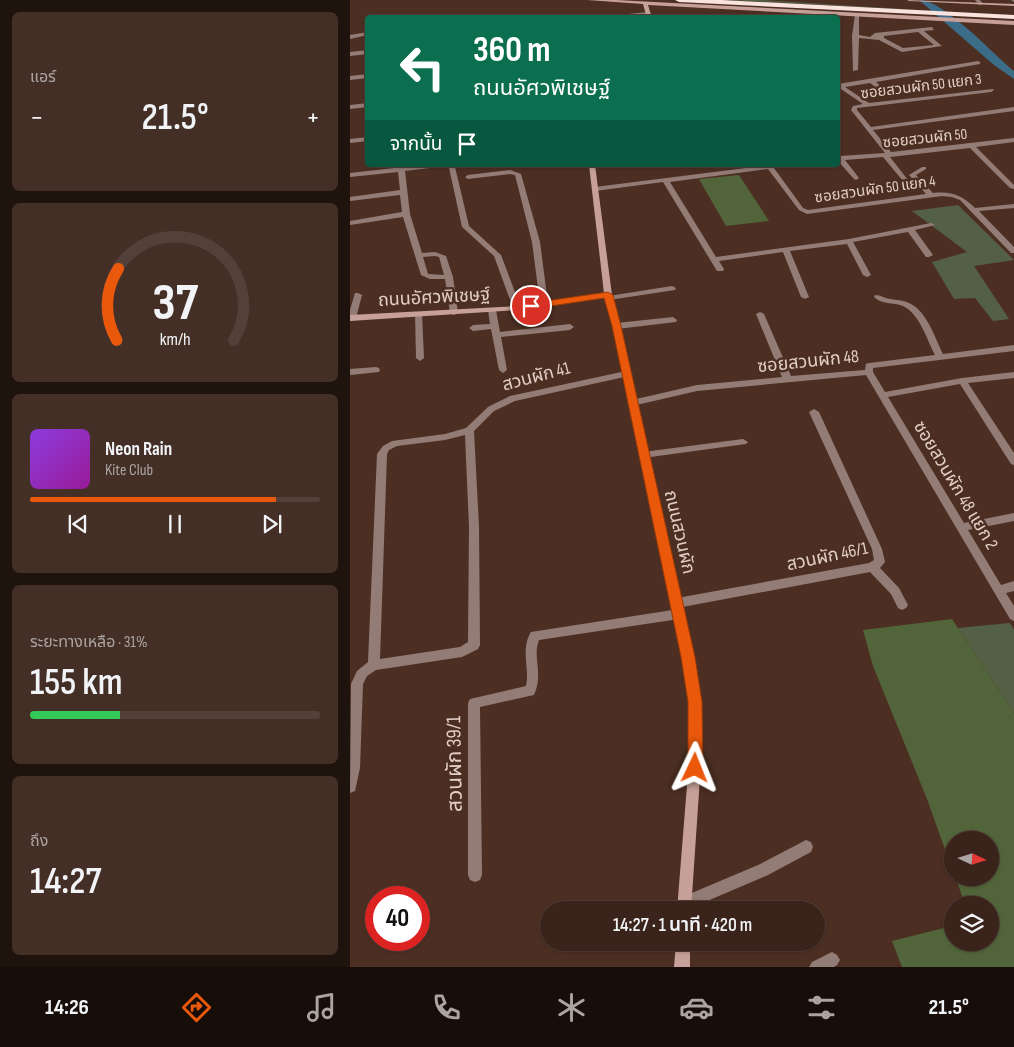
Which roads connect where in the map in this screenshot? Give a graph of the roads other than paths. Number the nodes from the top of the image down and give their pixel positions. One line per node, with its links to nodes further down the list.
1 (589, 0): 6 (street)
2 (679, 0): 7 (highway)
3 (809, 0): 7 (highway)
4 (979, 2): 5 (street); 8 (street)
5 (1014, 2)
6 (645, 4): 10 (street); 11 (street)
7 (906, 5): 8 (highway); 13 (highway)
8 (954, 5): 9 (highway)
9 (1014, 11)
10 (649, 15)
11 (856, 15): 13 (street); 20 (street)
12 (1014, 17): 13 (highway)
13 (975, 18): 15 (street)
14 (898, 23): 18 (street)
15 (1014, 23)
16 (932, 28): 17 (street)
17 (919, 30): 18 (street); 22 (street)
18 (904, 31): 22 (street)
19 (365, 34): 21 (street)
20 (855, 36): 22 (street); 26 (street)
21 (350, 37)
22 (879, 37)
23 (365, 52): 24 (street)
24 (350, 54)
25 (978, 63): 29 (street)
26 (855, 70)
27 (365, 76): 28 (street)
28 (350, 78)
29 (870, 80): 30 (street); 32 (street)
30 (840, 86)
31 (840, 87): 35 (street)
32 (882, 90)
33 (991, 90): 35 (street, ซอยสวนผัก 50 แยก 3)
34 (365, 105): 36 (street)
35 (869, 106): 38 (street, ซอยสวนผัก 50 แยก 3)
36 (350, 107)
37 (1014, 109): 38 (street)
38 (869, 130): 43 (street, ซอยสวนผัก 50 แยก 3)
39 (350, 140): 40 (street)
40 (365, 140)
41 (1014, 140): 42 (street, ซอยสวนผัก 50)
42 (972, 146): 43 (street, ซอยสวนผัก 50); 57 (street)
43 (888, 155): 44 (street, ซอยสวนผัก 50); 55 (street, ซอยสวนผัก 50 แยก 3)
44 (840, 157)
45 (840, 158): 54 (street)
46 (420, 167): 51 (street)
47 (452, 167): 83 (street)
48 (592, 167): 58 (street, ถนนสวนผัก)
49 (770, 167): 56 (street); 60 (street, ซอยสวนผัก 50 แยก 4)
50 (924, 168): 60 (street)
51 (401, 169): 52 (street); 59 (street)
52 (350, 175)
53 (468, 178): 82 (street)
54 (856, 178)
55 (905, 180)
56 (666, 181): 58 (street); 73 (street)
57 (1012, 187)
58 (595, 188): 79 (street, ถนนสวนผัก)
59 (404, 192): 61 (street); 64 (street)
60 (931, 195): 63 (street, ซอยสวนผัก 50 แยก 4)
61 (350, 199)
62 (1014, 206): 63 (street)
63 (972, 210): 70 (street, ซอยสวนผัก 50 แยก 4)
64 (406, 214): 65 (street); 71 (street)
65 (350, 223)
66 (930, 225): 67 (street)
67 (910, 229): 68 (street); 72 (street)
68 (849, 241): 69 (street); 75 (street)
69 (786, 250): 73 (street); 80 (street)
70 (1014, 251)
71 (419, 255): 76 (street); 76 (street)
72 (929, 255)
73 (715, 259): 74 (street)
74 (720, 269)
75 (867, 276)
76 (449, 277): 85 (street)
77 (672, 288): 79 (street)
78 (358, 295): 88 (street)
79 (608, 296): 82 (street, ถนนอัศวพิเชษฐ์); 90 (street, ถนนสวนผัก)
80 (805, 296)
81 (878, 297): 95 (street)
82 (544, 304): 83 (street, ถนนอัศวพิเชษฐ์)
83 (517, 308): 84 (street, ถนนอัศวพิเชษฐ์)
84 (492, 310): 85 (street, ถนนอัศวพิเชษฐ์); 93 (street)
85 (454, 313): 86 (street, ถนนอัศวพิเชษฐ์)
86 (418, 314): 88 (street, ถนนอัศวพิเชษฐ์); 96 (street)
87 (760, 314): 103 (street)
88 (351, 318)
89 (673, 320): 90 (street)
90 (617, 326): 101 (street, ถนนสวนผัก)
91 (570, 327): 93 (street)
92 (473, 328): 93 (street)
93 (496, 331): 98 (street)
94 (1014, 348): 95 (street, ซอยสวนผัก 48)
95 (940, 357): 100 (street, ซอยสวนผัก 48)
96 (420, 358)
97 (376, 370): 99 (street)
98 (503, 370)
99 (350, 372)
100 (869, 372): 103 (street, ซอยสวนผัก 48); 105 (street, ซอยสวนผัก 48 แยก 2)
101 (626, 374): 106 (street, ถนนสวนผัก); 108 (street, สวนผัก 41)
102 (1014, 375): 104 (street)
103 (788, 380): 106 (street, ซอยสวนผัก 48)
104 (962, 382): 105 (street); 111 (street)
105 (883, 395): 113 (street, ซอยสวนผัก 48 แยก 2)
106 (632, 403): 110 (street, ถนนสวนผัก)
107 (814, 412): 114 (street, สวนผัก 46/1)
108 (469, 430): 120 (street, สวนผัก 41); 120 (street)
109 (743, 442): 110 (street)
110 (643, 455): 118 (street, ถนนสวนผัก)
111 (1014, 461)
112 (1014, 517): 113 (street)
113 (962, 527): 116 (street, ซอยสวนผัก 48 แยก 2)
114 (872, 567): 117 (street); 118 (street, สวนผัก 46/1)
115 (1014, 586): 116 (street)
116 (999, 590): 119 (street, ซอยสวนผัก 48 แยก 2)
117 (902, 605)
118 (678, 609): 123 (street, สวนผัก 39/1); 124 (street, ถนนสวนผัก)
119 (1014, 616)
120 (374, 665): 121 (street)
121 (350, 786)
122 (806, 847): 125 (street)
123 (475, 875)
124 (684, 901)
125 (697, 901)
126 (683, 951): 128 (street)
127 (832, 960): 129 (street)
128 (682, 967)
129 (817, 967)

